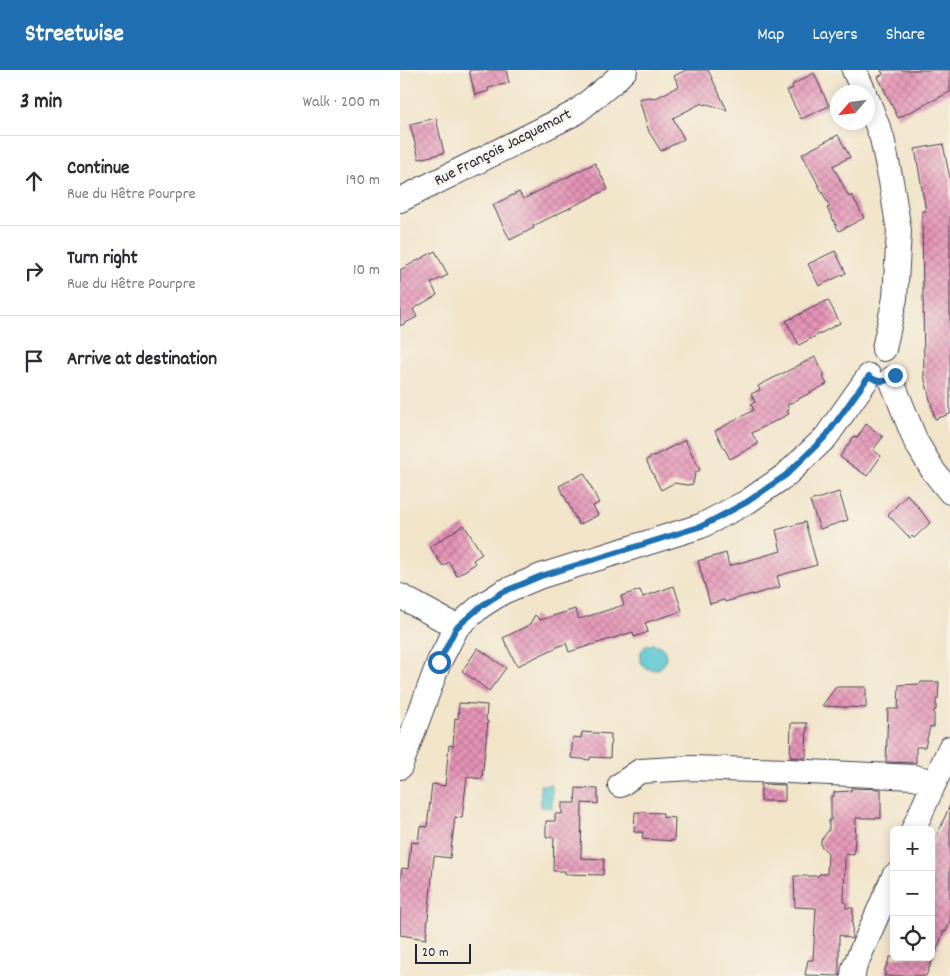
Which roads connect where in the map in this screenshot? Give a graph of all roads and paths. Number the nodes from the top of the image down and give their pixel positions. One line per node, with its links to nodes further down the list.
1 (625, 70): 5 (street, Rue François Jacquemart)
2 (854, 70): 3 (street)
3 (861, 85)
4 (875, 120): 6 (street)
5 (400, 200)
6 (880, 378): 7 (street); 9 (street)
7 (950, 492)
8 (400, 596): 9 (street)
9 (456, 628): 11 (street)
10 (950, 748): 12 (street)
11 (400, 766)
12 (934, 782): 13 (street); 14 (street)
13 (620, 784)
14 (916, 826)
15 (890, 885): 16 (street)
16 (853, 976)

